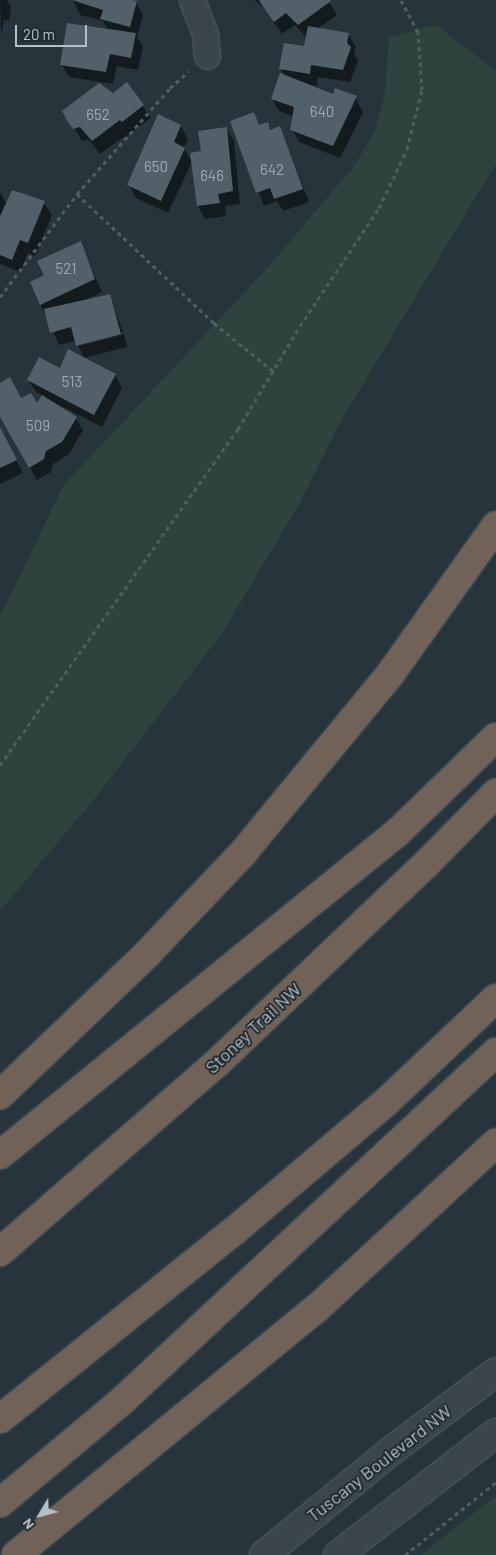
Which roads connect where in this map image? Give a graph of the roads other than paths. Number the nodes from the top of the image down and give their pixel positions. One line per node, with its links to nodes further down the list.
1 (192, 0): 2 (street)
2 (207, 56)
3 (496, 526): 8 (highway)
4 (496, 737): 10 (highway)
5 (496, 793): 11 (highway, Stoney Trail NW)
6 (496, 998): 13 (highway)
7 (496, 1052): 15 (highway)
8 (0, 1095)
9 (496, 1143): 16 (highway)
10 (0, 1155)
11 (0, 1252)
12 (496, 1372): 17 (street, Tuscany Boulevard NW)
13 (0, 1419)
14 (496, 1432): 18 (street)
15 (0, 1503)
16 (16, 1555)
17 (264, 1555)
18 (338, 1555)

